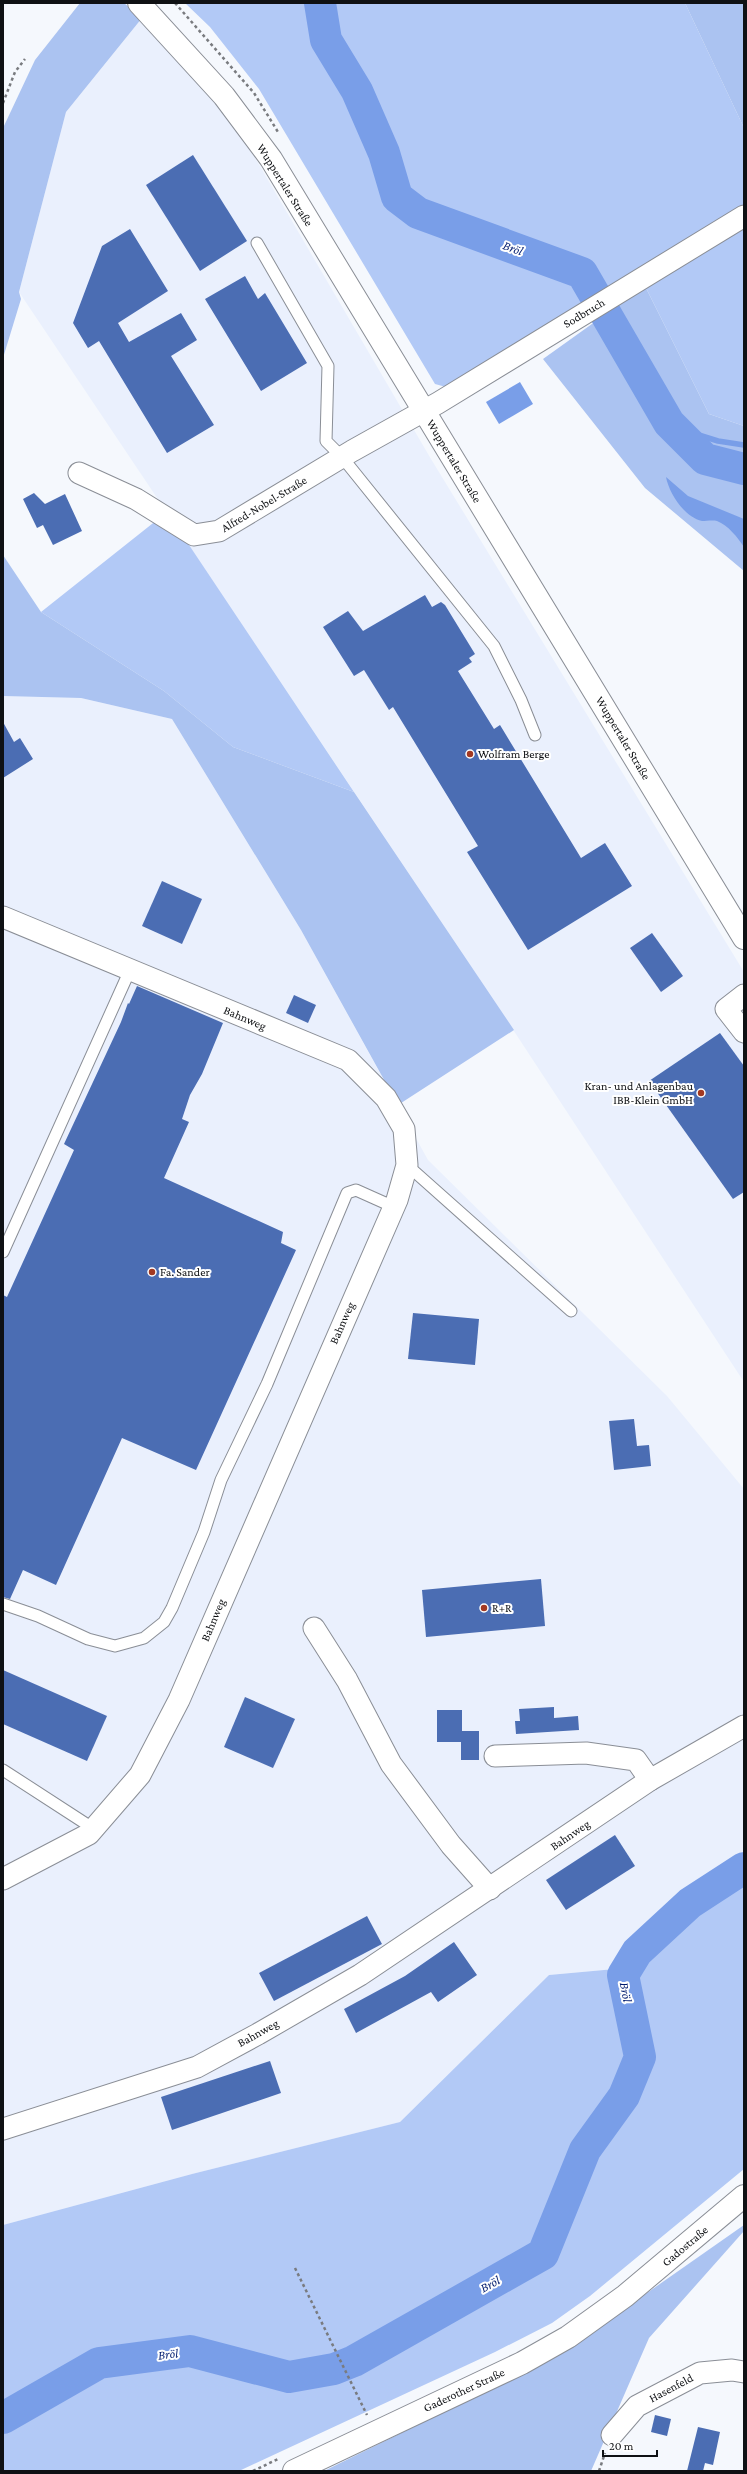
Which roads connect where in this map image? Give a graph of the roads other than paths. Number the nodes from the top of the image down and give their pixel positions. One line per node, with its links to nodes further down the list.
1 (139, 3): 4 (main road, Wuppertaler Straße)
2 (744, 216): 4 (street, Sodbruch)
3 (257, 243): 5 (lane)
4 (423, 410): 5 (street, Alfred-Nobel-Straße); 9 (main road, Wuppertaler Straße)
5 (342, 457): 6 (street, Alfred-Nobel-Straße); 7 (lane)
6 (79, 473)
7 (535, 735)
8 (3, 917): 10 (street, Bahnweg)
9 (744, 938)
10 (130, 970): 13 (street, Bahnweg); 15 (lane)
11 (744, 995): 12 (street)
12 (744, 1032)
13 (407, 1166): 14 (street, Bahnweg); 16 (lane)
14 (394, 1207): 17 (lane); 23 (street, Bahnweg)
15 (3, 1252)
16 (571, 1311)
17 (3, 1604)
18 (314, 1628): 25 (street)
19 (744, 1726): 22 (street, Bahnweg)
20 (496, 1756): 22 (street)
21 (3, 1770): 23 (lane)
22 (650, 1780): 25 (street, Bahnweg)
23 (94, 1829): 24 (street, Bahnweg)
24 (3, 1879)
25 (490, 1889): 26 (street, Bahnweg)
26 (3, 2129)
27 (744, 2196): 28 (main road, Gadostraße)
28 (625, 2296): 31 (main road, Gaderother Straße)
29 (744, 2372): 30 (street, Hasenfeld)
30 (612, 2435)
31 (288, 2464)

